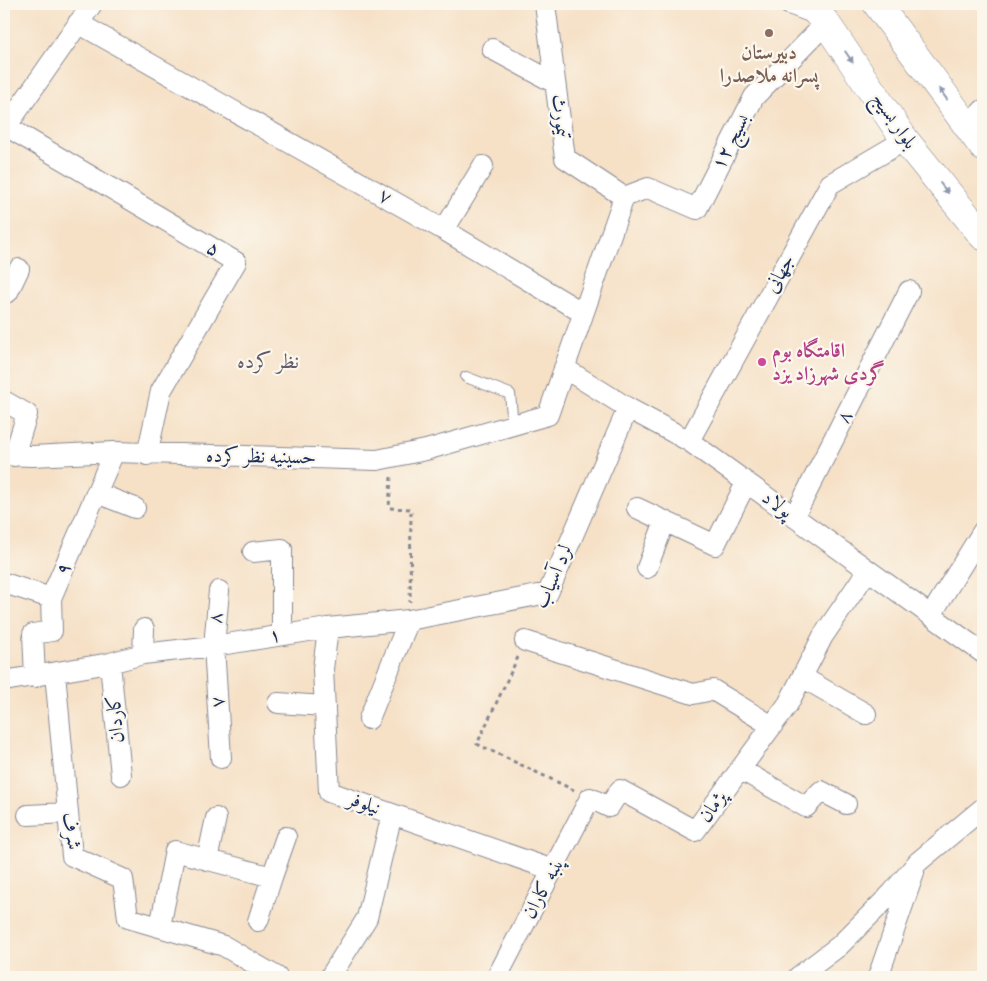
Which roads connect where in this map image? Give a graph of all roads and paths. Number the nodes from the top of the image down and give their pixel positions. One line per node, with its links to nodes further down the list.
1 (92, 4): 6 (street)
2 (545, 4): 8 (street, تیمورث)
3 (788, 4): 5 (street)
4 (876, 4): 10 (main road, one-way to 4)
5 (818, 14): 11 (main road, بلوار بسیج, one-way to 11); 13 (street, بسیج ۱۲)
6 (78, 23): 9 (street); 14 (street, ۷)
7 (492, 49): 8 (street)
8 (555, 83): 13 (street, تیمورث)
9 (5, 127): 27 (street, ۵)
10 (978, 128)
11 (905, 140): 15 (main road, بلوار بسیج, one-way to 15); 25 (street, جهانی)
12 (484, 166): 14 (street)
13 (624, 197): 19 (street)
14 (444, 230): 19 (street, ۷)
15 (983, 236)
16 (19, 269): 17 (street)
17 (4, 290)
18 (909, 291): 34 (street, ۸)
19 (583, 313): 20 (street)
20 (564, 368): 23 (street, پولاد); 24 (street, حسینیه نظر کرده)
21 (466, 377): 24 (lane)
22 (4, 401): 28 (street)
23 (628, 408): 25 (street, پولاد); 42 (street, لرد آسیاب)
24 (513, 425): 29 (street, حسینیه نظر کرده)
25 (689, 441): 30 (street, پولاد)
26 (114, 452): 27 (street, حسینیه نظر کرده); 28 (street, حسینیه نظر کرده); 31 (street, ۹)
27 (147, 454): 29 (street, حسینیه نظر کرده)
28 (9, 455)
29 (393, 456): 45 (path)
30 (746, 483): 34 (street, پولاد); 35 (street)
31 (97, 493): 32 (street); 43 (street, ۹)
32 (135, 508)
33 (637, 508): 35 (street)
34 (794, 517): 39 (street, پولاد)
35 (665, 521): 38 (street)
36 (983, 531): 44 (street)
37 (253, 552): 48 (street)
38 (647, 568)
39 (868, 570): 44 (street, پولاد); 56 (street, پژمان)
40 (4, 583): 43 (street)
41 (219, 591): 50 (street, ۸)
42 (548, 593): 45 (street, ۱)
43 (51, 598): 55 (street, ۹)
44 (931, 615): 51 (street, پولاد)
45 (409, 620): 46 (street, ۱); 61 (street)
46 (328, 628): 48 (street, ۱); 59 (street, نیلوفر)
47 (144, 629): 52 (street)
48 (282, 634): 50 (street, ۱)
49 (525, 641): 62 (street); 66 (path)
50 (214, 646): 52 (street, ۱); 63 (street, ۷)
51 (983, 653)
52 (143, 654): 53 (street, ۱)
53 (110, 663): 54 (street, ۱); 65 (street, کاردان)
54 (55, 672): 55 (street, ۱); 69 (street, شرف)
55 (35, 677): 57 (street, ۱)
56 (802, 677): 60 (street); 62 (street, پژمان)
57 (4, 681)
58 (278, 702): 59 (street)
59 (325, 706): 70 (street, نیلوفر)
60 (866, 714)
61 (369, 719)
62 (772, 726): 64 (street, پژمان)
63 (221, 758)
64 (740, 769): 66 (street, پژمان); 67 (street)
65 (121, 775)
66 (590, 798): 76 (street, پنبه کاران)
67 (846, 804)
68 (983, 808): 75 (street)
69 (67, 813): 71 (street); 79 (street, شرف)
70 (392, 814): 76 (street, نیلوفر); 81 (street)
71 (28, 815)
72 (216, 818): 74 (street)
73 (286, 838): 77 (street)
74 (207, 860): 77 (street); 79 (street)
75 (918, 862): 83 (street); 84 (street)
76 (554, 870): 82 (street, پنبه کاران)
77 (272, 877): 78 (street)
78 (258, 921)
79 (160, 927): 80 (street, شرف)
80 (277, 977)
81 (330, 977)
82 (497, 977)
83 (798, 977)
84 (878, 977)

